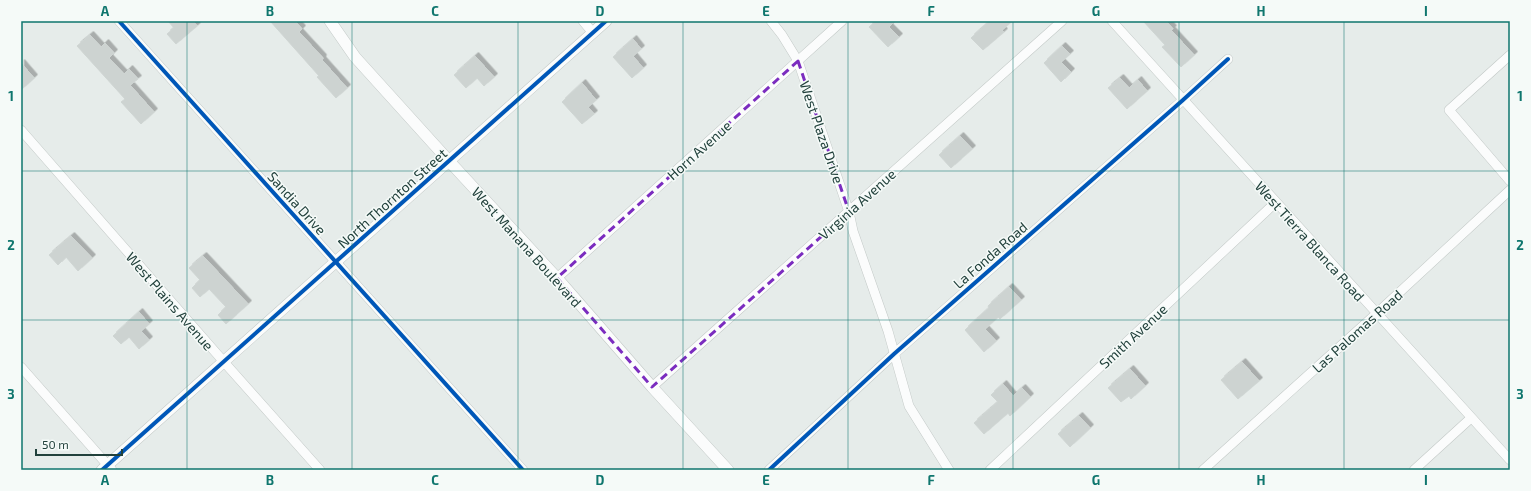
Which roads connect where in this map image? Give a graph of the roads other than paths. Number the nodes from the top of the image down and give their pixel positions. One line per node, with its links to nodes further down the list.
1 (119, 21): 20 (street, Sandia Drive)
2 (330, 21): 15 (street, West Manana Boulevard)
3 (583, 21): 9 (street)
4 (606, 21): 9 (street, North Thornton Street)
5 (771, 21): 12 (street, West Plaza Drive)
6 (842, 21): 12 (street, Horn Avenue)
7 (1062, 21): 19 (street, Virginia Avenue)
8 (1112, 21): 13 (street, West Tierra Blanca Road)
9 (593, 33): 15 (street, North Thornton Street)
10 (1510, 55): 16 (street)
11 (1228, 59): 13 (street, La Fonda Road)
12 (798, 61): 19 (street, West Plaza Drive); 21 (street, Horn Avenue)
13 (1183, 100): 18 (street, West Tierra Blanca Road); 23 (street, La Fonda Road)
14 (21, 130): 24 (street, West Plains Avenue)
15 (449, 161): 20 (street, North Thornton Street); 21 (street, West Manana Boulevard)
16 (1510, 181)
17 (1510, 190): 22 (street, Las Palomas Road)
18 (1275, 203): 22 (street, West Tierra Blanca Road); 35 (street, Smith Avenue)
19 (849, 212): 23 (street, West Plaza Drive); 26 (street, Virginia Avenue)
20 (336, 263): 24 (street, North Thornton Street); 31 (street, Sandia Drive)
21 (557, 278): 26 (street, West Manana Boulevard)
22 (1376, 314): 27 (street, West Tierra Blanca Road); 36 (street, Las Palomas Road)
23 (894, 354): 33 (street, La Fonda Road); 34 (street, West Plaza Drive)
24 (224, 362): 29 (street, North Thornton Street); 30 (street, West Plains Avenue)
25 (21, 367): 29 (street)
26 (652, 387): 32 (street, West Manana Boulevard)
27 (1471, 418): 28 (street, West Tierra Blanca Road); 37 (street)
28 (1510, 460)
29 (107, 468)
30 (320, 470)
31 (524, 470)
32 (728, 470)
33 (769, 470)
34 (949, 470)
35 (990, 470)
36 (1203, 470)
37 (1414, 470)

